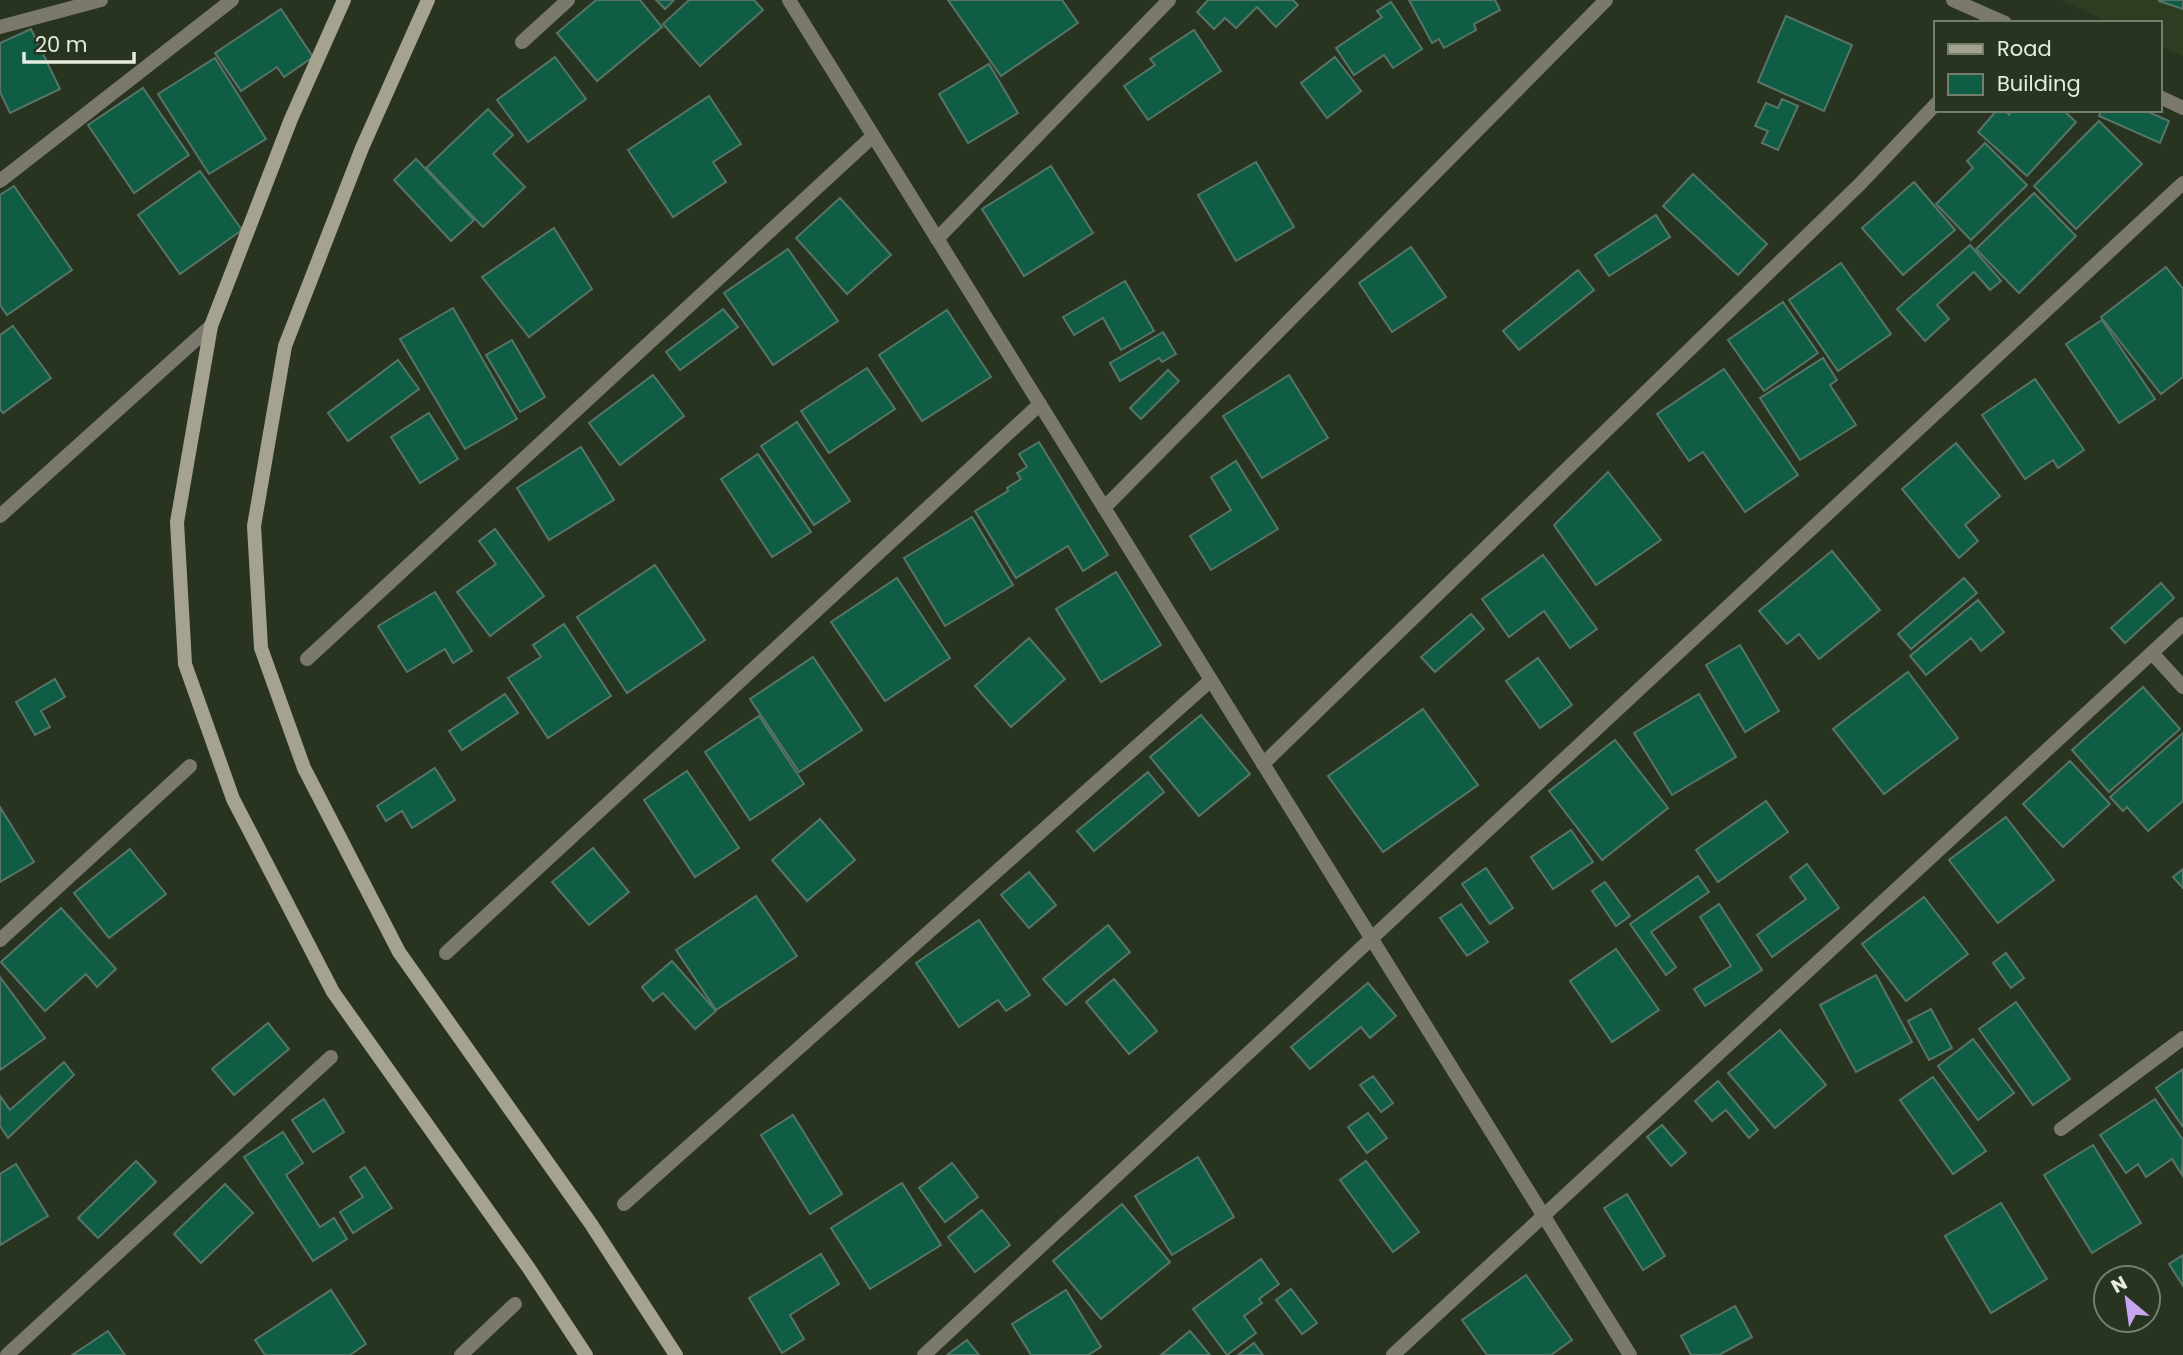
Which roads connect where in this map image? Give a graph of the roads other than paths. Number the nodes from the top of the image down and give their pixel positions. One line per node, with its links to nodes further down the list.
1 (101, 0): 11 (street)
2 (232, 0): 17 (street)
3 (344, 0): 20 (main road)
4 (428, 0): 43 (main road)
5 (568, 0): 12 (street)
6 (789, 0): 16 (street)
7 (1169, 0): 19 (street)
8 (1606, 0): 22 (street)
9 (1953, 0): 10 (street)
10 (2000, 21)
11 (0, 27)
12 (522, 42)
13 (2162, 98): 15 (street)
14 (1934, 106): 29 (street)
15 (2183, 107)
16 (873, 136): 19 (street); 26 (street)
17 (0, 181)
18 (2183, 183): 31 (street)
19 (937, 239): 21 (street)
20 (211, 326): 23 (street); 42 (main road)
21 (1040, 404): 22 (street); 33 (street)
22 (1104, 508): 27 (street)
23 (0, 516)
24 (2183, 624): 25 (street)
25 (2152, 653): 28 (street); 38 (street)
26 (307, 659)
27 (1211, 680): 29 (street); 37 (street)
28 (2183, 687)
29 (1263, 764): 31 (street)
30 (190, 766): 32 (street)
31 (1370, 937): 38 (street); 44 (street)
32 (0, 940)
33 (446, 953)
34 (2183, 1038): 36 (street)
35 (331, 1057): 40 (street)
36 (2061, 1129)
37 (624, 1204)
38 (1543, 1215): 45 (street); 46 (street)
39 (515, 1304): 41 (street)
40 (7, 1355)
41 (461, 1355)
42 (586, 1355)
43 (677, 1355)
44 (924, 1355)
45 (1393, 1355)
46 (1630, 1355)

